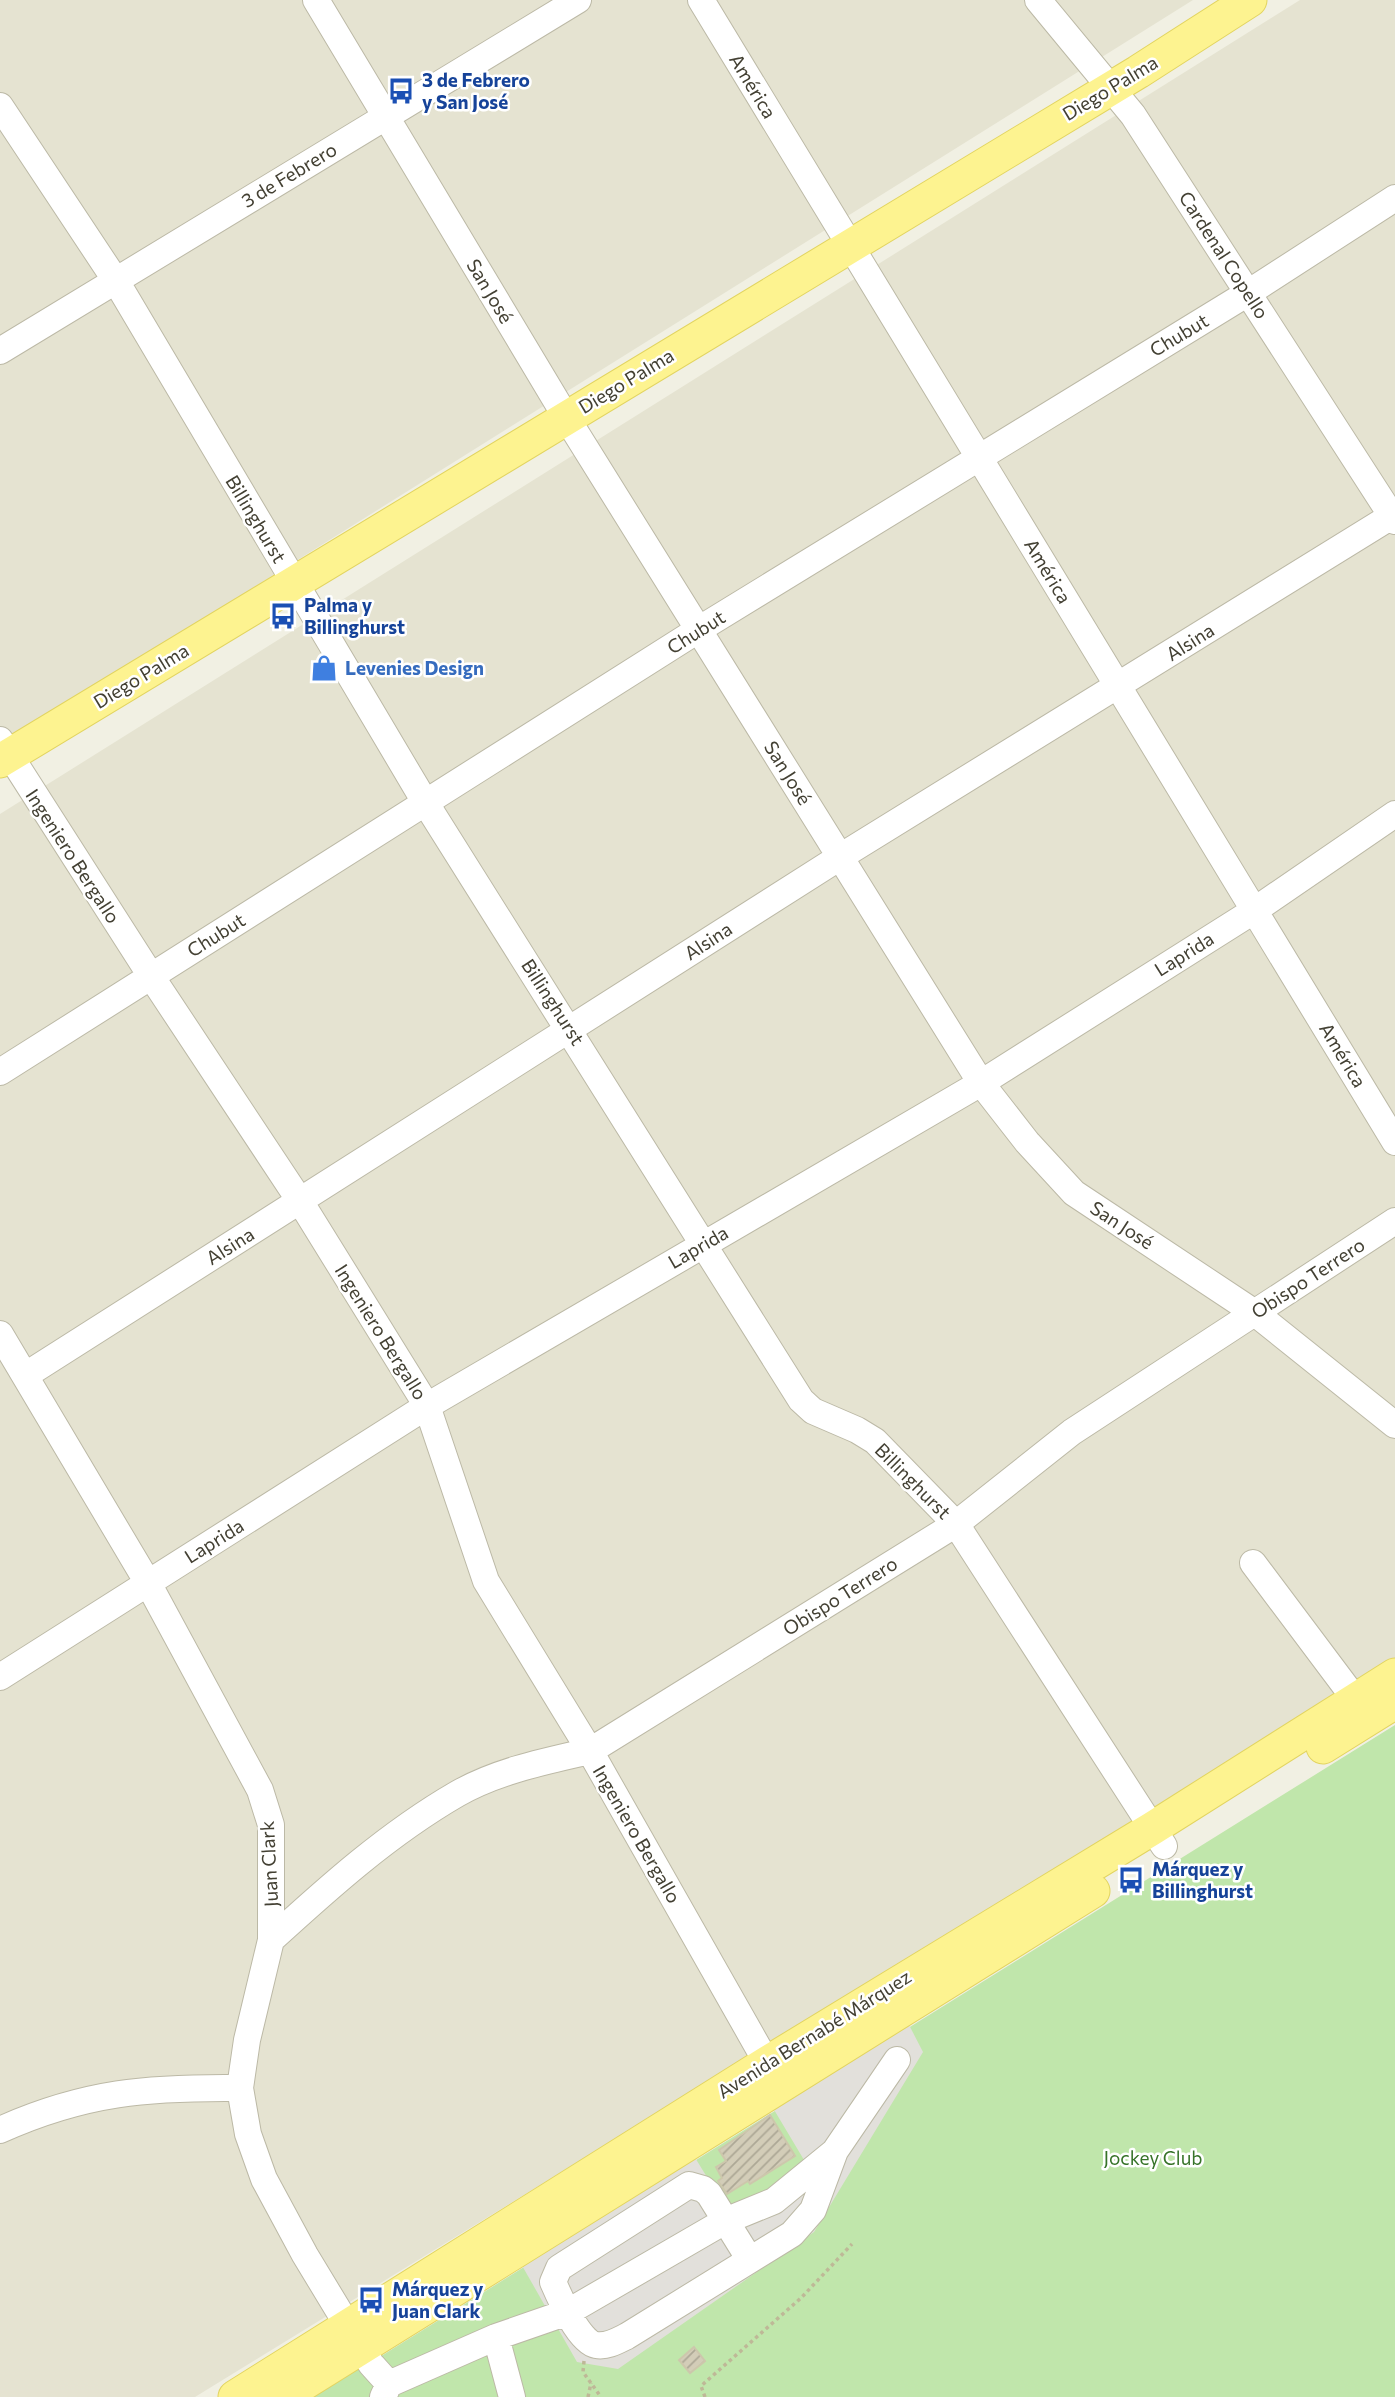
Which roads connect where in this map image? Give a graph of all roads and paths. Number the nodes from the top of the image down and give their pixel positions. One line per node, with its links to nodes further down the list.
1 (316, 0): 8 (street, San José)
2 (578, 0): 8 (street, 3 de Febrero)
3 (701, 0): 10 (street, América)
4 (1038, 0): 6 (street, Cardenal Copello)
5 (1250, 0): 6 (main road, Diego Palma)
6 (1112, 87): 10 (main road, Diego Palma); 12 (street, Cardenal Copello)
7 (0, 106): 11 (street, Billinghurst)
8 (385, 117): 11 (street, 3 de Febrero); 14 (street, San José)
9 (1395, 198): 12 (street, Chubut)
10 (850, 245): 14 (main road, Diego Palma); 15 (street, América)
11 (116, 281): 13 (street, 3 de Febrero); 17 (street, Billinghurst)
12 (1248, 293): 15 (street, Chubut); 16 (street, Cardenal Copello)
13 (0, 351)
14 (566, 417): 17 (main road, Diego Palma); 18 (street, San José)
15 (979, 457): 18 (street, Chubut); 19 (street, América)
16 (1394, 517): 19 (street, Alsina)
17 (294, 583): 20 (main road, Diego Palma); 21 (street, Billinghurst)
18 (698, 629): 21 (street, Chubut); 23 (street, San José)
19 (1118, 687): 23 (street, Alsina); 24 (street, América)
20 (3, 752): 25 (street, Ingeniero Bergallo)
21 (425, 803): 25 (street, Chubut); 26 (street, Billinghurst)
22 (1395, 814): 24 (street, Laprida)
23 (840, 857): 26 (street, Alsina); 28 (street, San José)
24 (1255, 909): 28 (street, Laprida); 29 (street, América)
25 (151, 976): 27 (street, Chubut); 30 (street, Ingeniero Bergallo)
26 (570, 1029): 30 (street, Alsina); 32 (street, Billinghurst)
27 (0, 1072)
28 (981, 1083): 32 (street, Laprida); 33 (street, San José)
29 (1395, 1142)
30 (300, 1201): 35 (street, Alsina); 36 (street, Ingeniero Bergallo)
31 (1395, 1221): 33 (street, Obispo Terrero)
32 (704, 1243): 36 (street, Laprida); 38 (street, Billinghurst)
33 (1255, 1313): 37 (street, San José); 38 (street, Obispo Terrero)
34 (0, 1334): 35 (street, Juan Clark)
35 (26, 1376): 40 (street, Juan Clark)
36 (427, 1406): 40 (street, Laprida); 45 (street, Ingeniero Bergallo)
37 (1395, 1425)
38 (956, 1524): 45 (street, Obispo Terrero); 46 (street, Billinghurst)
39 (1253, 1563): 43 (street)
40 (148, 1583): 42 (street, Laprida); 47 (street, Juan Clark)
41 (1395, 1675): 43 (main road, Avenida Bernabé Márquez)
42 (0, 1677)
43 (1355, 1699): 46 (main road, Avenida Bernabé Márquez)
44 (1395, 1702): 46 (main road, Avenida Bernabé Márquez)
45 (590, 1751): 47 (street, Obispo Terrero); 49 (street, Ingeniero Bergallo)
46 (1158, 1837): 49 (main road, Avenida Bernabé Márquez); 57 (main road, Avenida Bernabé Márquez)
47 (271, 1940): 50 (street, Juan Clark)
48 (897, 2060): 52 (street)
49 (767, 2063): 57 (main road, Avenida Bernabé Márquez)
50 (240, 2088): 51 (street); 57 (street, Juan Clark)
51 (0, 2130)
52 (835, 2151): 53 (street); 55 (street)
53 (725, 2221): 55 (street); 56 (street); 56 (street)
54 (852, 2244): 67 (path)
55 (750, 2260): 59 (street)
56 (568, 2312): 58 (street); 59 (street)
57 (355, 2337): 61 (street, Juan Clark); 62 (main road, Avenida Bernabé Márquez); 63 (main road, Avenida Bernabé Márquez)
58 (496, 2337): 61 (street); 64 (street)
59 (588, 2342): 60 (path)
60 (591, 2383): 65 (path); 66 (path)
61 (386, 2390)
62 (235, 2397)
63 (282, 2397)
64 (512, 2397)
65 (588, 2397)
66 (601, 2397)
67 (705, 2397)

